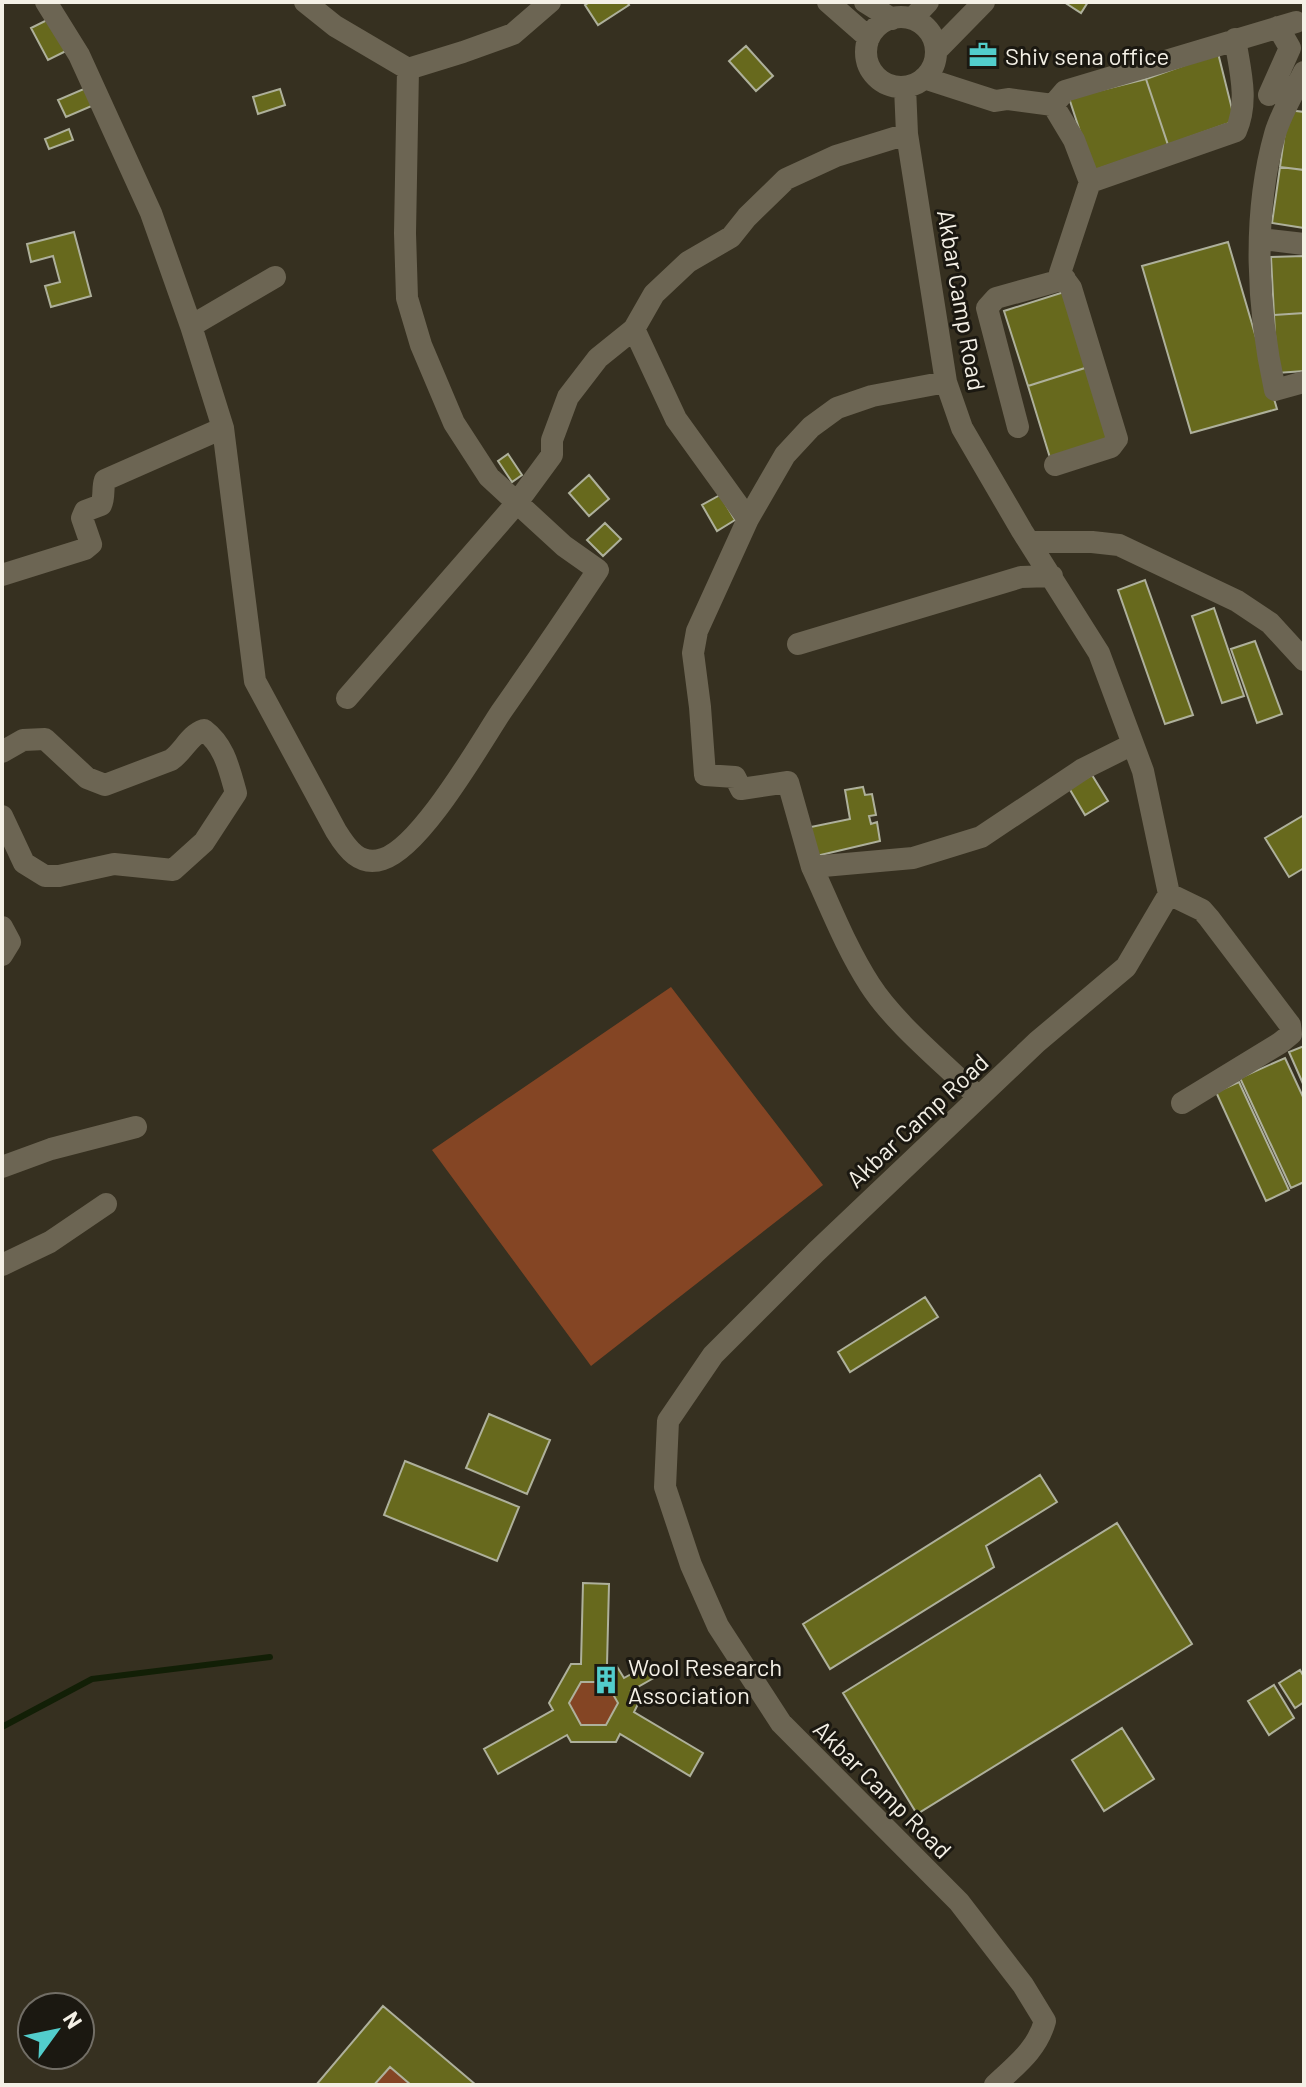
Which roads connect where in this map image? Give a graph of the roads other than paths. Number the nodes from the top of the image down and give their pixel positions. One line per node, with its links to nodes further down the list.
1 (46, 2): 22 (street)
2 (305, 2): 11 (street)
3 (550, 2): 11 (street)
4 (828, 2): 9 (street)
5 (865, 2): 8 (street)
6 (928, 2): 8 (street)
7 (984, 2): 12 (street)
8 (902, 19): 9 (street); 12 (street)
9 (869, 38): 12 (street)
10 (1235, 39): 14 (street); 15 (street); 17 (street)
11 (408, 69): 29 (street)
12 (925, 70): 15 (street); 16 (street, Akbar Camp Road)
13 (1304, 72): 14 (street)
14 (1288, 101): 18 (street)
15 (1053, 105): 17 (street)
16 (907, 134): 23 (street); 24 (street, Akbar Camp Road)
17 (1090, 182): 21 (street)
18 (1261, 239): 19 (street); 25 (street)
19 (1304, 244)
20 (275, 277): 22 (street)
21 (1065, 279): 26 (street); 28 (street)
22 (191, 326): 27 (street)
23 (634, 329): 29 (street); 30 (street)
24 (946, 382): 30 (street); 31 (street, Akbar Camp Road)
25 (1304, 382)
26 (1018, 427)
27 (223, 428): 29 (street); 32 (street)
28 (1055, 465)
29 (516, 504): 36 (street)
30 (748, 519): 40 (street)
31 (1029, 542): 33 (street, Akbar Camp Road); 35 (street)
32 (2, 575)
33 (1052, 576): 34 (street); 37 (street, Akbar Camp Road)
34 (798, 644)
35 (1304, 660)
36 (347, 698)
37 (1131, 745): 40 (street); 41 (street, Akbar Camp Road)
38 (2, 752): 39 (street)
39 (2, 816)
40 (812, 867): 44 (street)
41 (1169, 894): 44 (street, Akbar Camp Road); 45 (street)
42 (2, 927): 43 (street)
43 (2, 955)
44 (978, 1097): 50 (street, Akbar Camp Road)
45 (1182, 1103)
46 (136, 1127): 47 (street)
47 (2, 1167)
48 (106, 1204): 49 (street)
49 (2, 1265)
50 (995, 2085)

